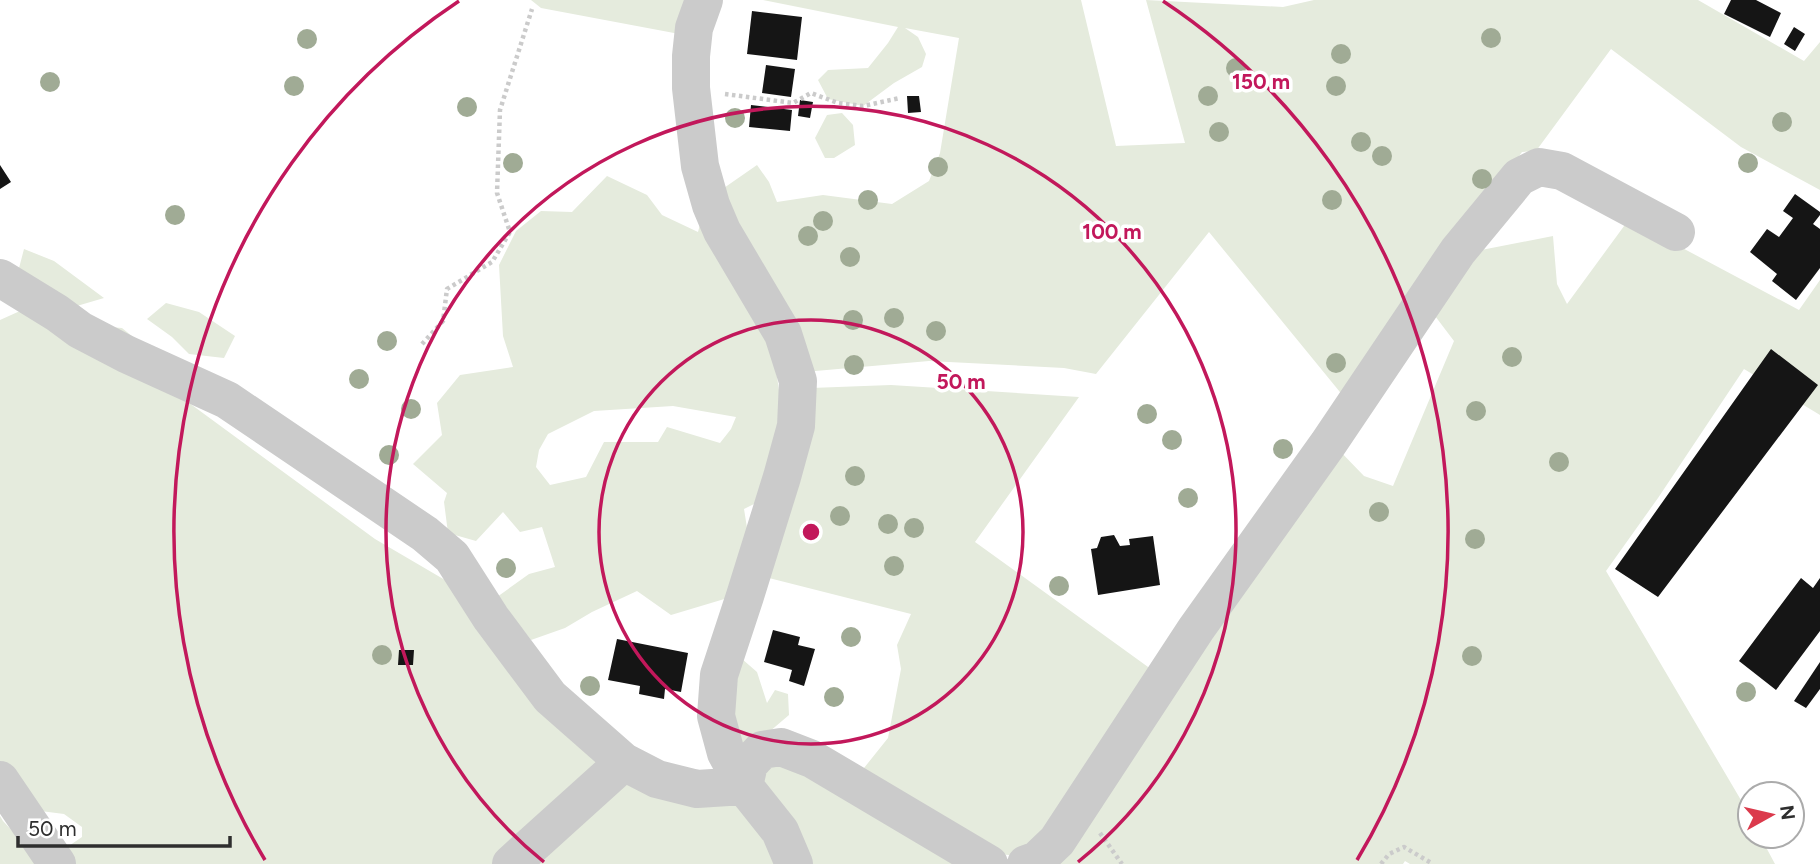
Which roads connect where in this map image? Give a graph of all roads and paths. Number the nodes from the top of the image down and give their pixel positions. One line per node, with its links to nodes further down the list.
1 (704, 0): 3 (street)
2 (532, 9): 7 (path)
3 (691, 88): 4 (path); 10 (street)
4 (900, 98)
5 (1676, 232): 15 (street)
6 (6, 290): 8 (street)
7 (422, 344)
8 (624, 762): 10 (street); 12 (street)
9 (0, 780): 11 (street)
10 (744, 786): 13 (street); 14 (street)
11 (57, 864)
12 (511, 864)
13 (794, 864)
14 (989, 864)
15 (1026, 864)
16 (1381, 864): 17 (path)
17 (1433, 864)

